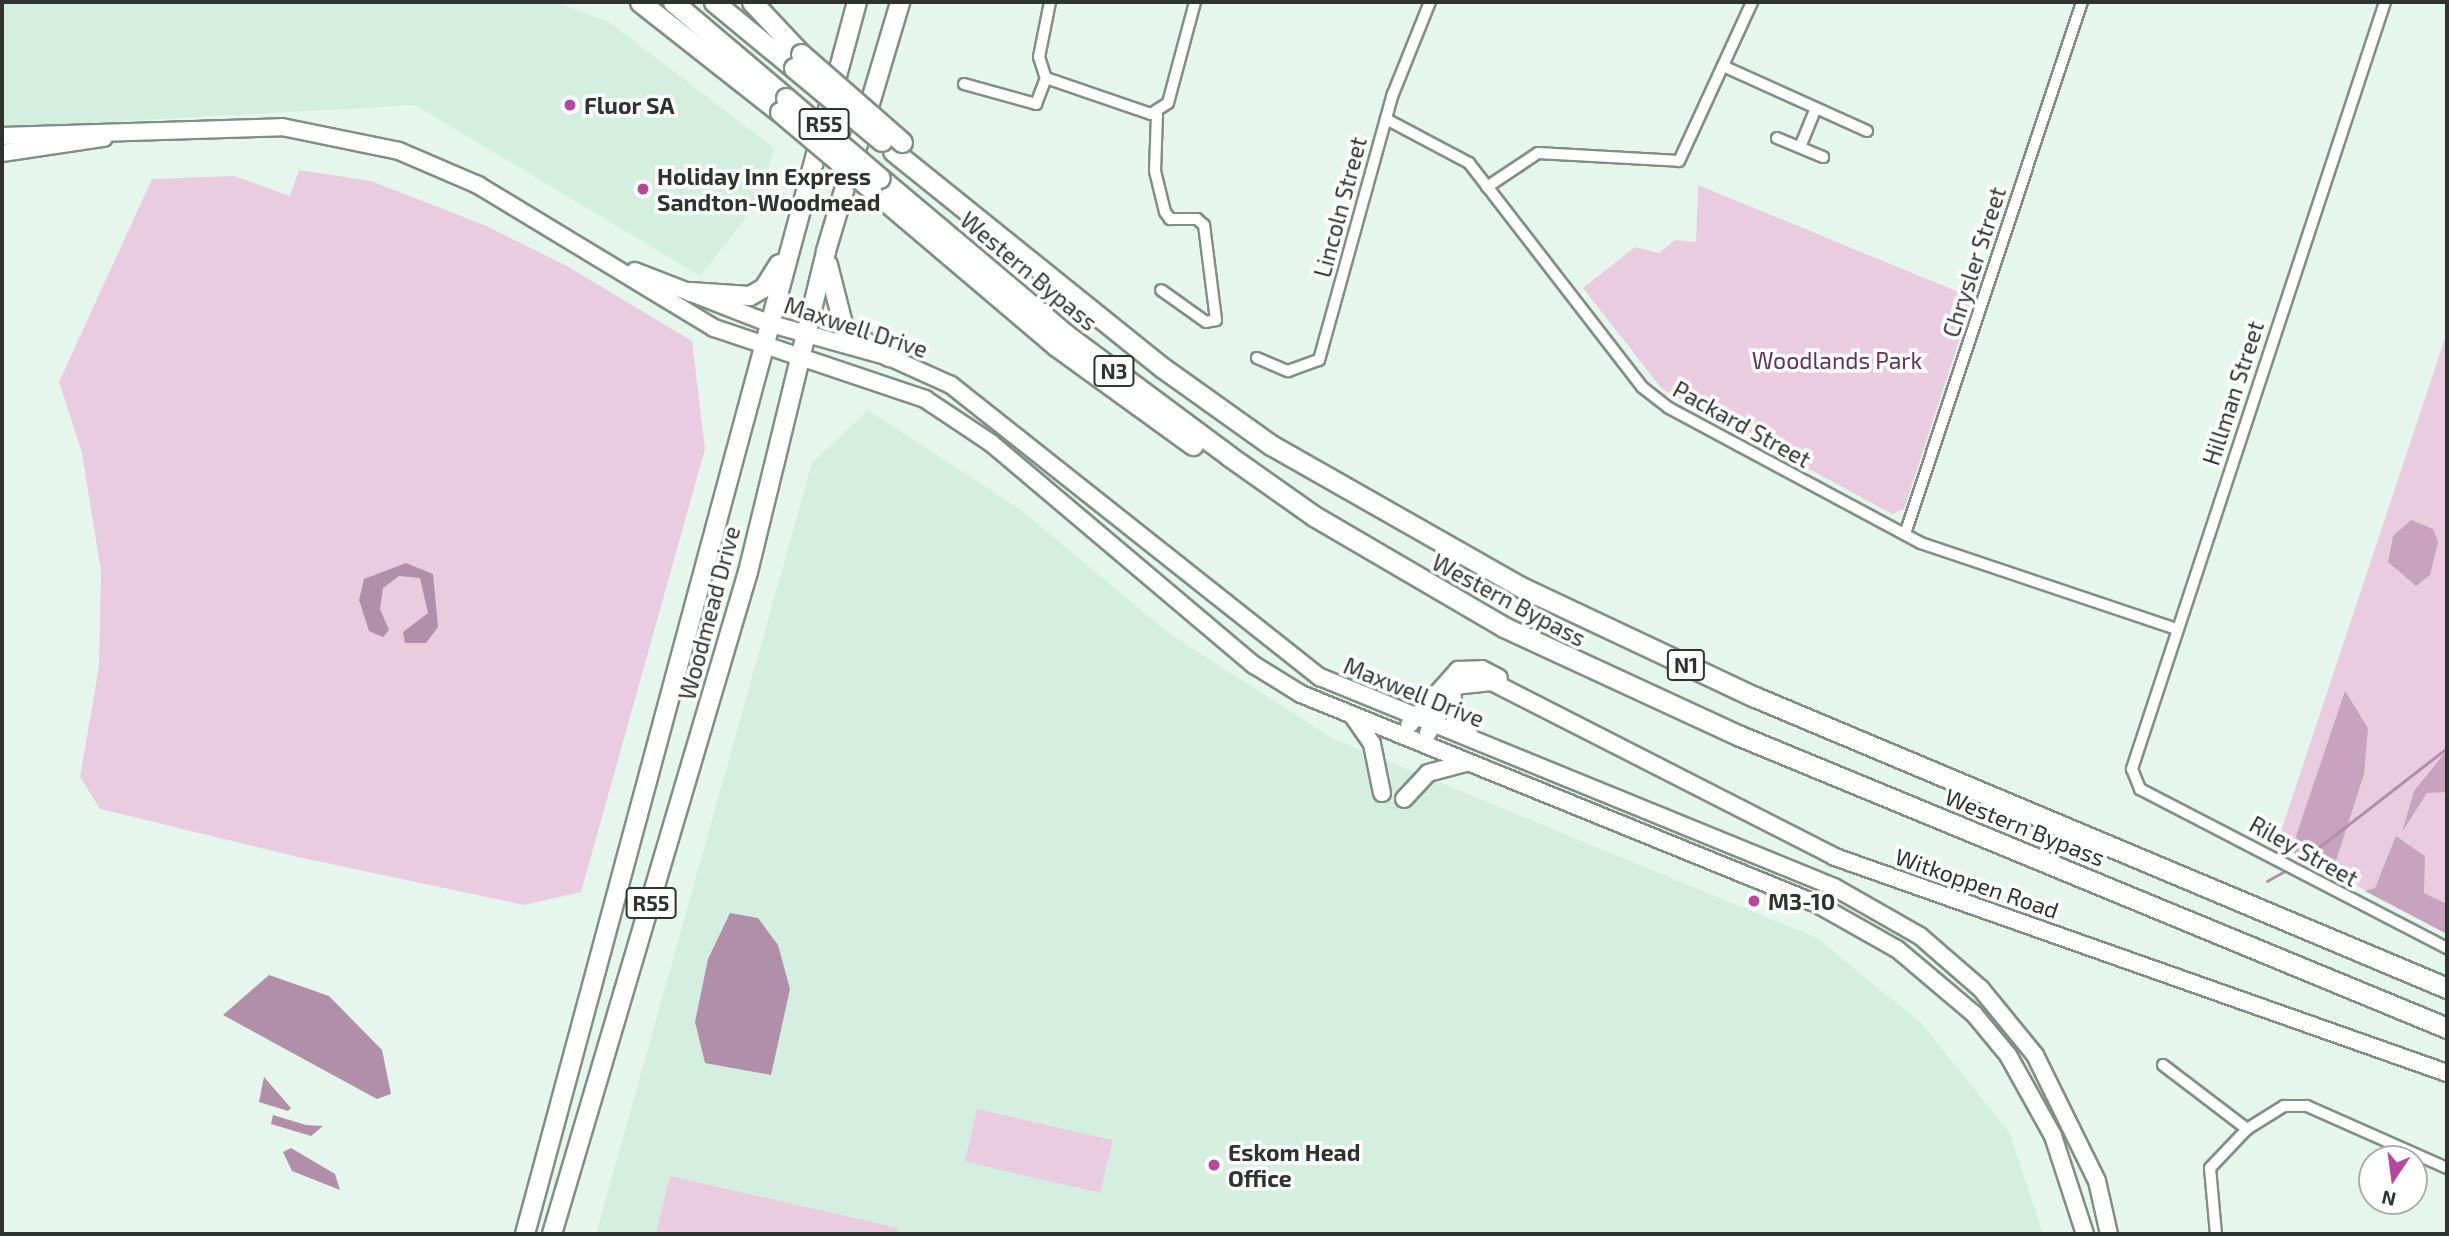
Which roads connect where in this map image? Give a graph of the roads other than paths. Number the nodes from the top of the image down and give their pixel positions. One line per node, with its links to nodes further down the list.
1 (640, 2): 17 (highway)
2 (673, 2): 17 (highway, Western Bypass / N3)
3 (715, 2): 13 (highway, Western Bypass)
4 (752, 2): 13 (highway)
5 (857, 2): 29 (main road, Woodmead Drive / R55)
6 (901, 2): 30 (main road, Woodmead Drive / R55)
7 (1050, 2): 15 (street)
8 (1195, 2): 19 (street)
9 (1430, 2): 20 (street, Lincoln Street)
10 (1752, 2): 14 (street)
11 (2082, 2): 41 (street, Chrysler Street)
12 (2384, 5): 42 (street, Hillman Street)
13 (797, 61): 58 (highway, Western Bypass / N1, bridge)
14 (1723, 66): 18 (street); 28 (street)
15 (1044, 74): 16 (street); 19 (street)
16 (964, 84)
17 (783, 105): 40 (highway, Western Bypass / N3, bridge)
18 (1816, 108): 22 (street); 25 (street)
19 (1157, 114): 32 (street)
20 (1386, 119): 28 (street, Packard Street); 39 (street, Lincoln Street)
21 (162, 127): 23 (main road, Maxwell Drive); 26 (main road, Maxwell Drive); 31 (main road, Maxwell Drive)
22 (1867, 131)
23 (2, 136)
24 (1777, 138): 25 (street)
25 (1800, 147): 27 (street)
26 (2, 152)
27 (1824, 157)
28 (1487, 187): 41 (street, Packard Street)
29 (792, 238): 33 (main road); 34 (main road, Woodmead Drive / R55)
30 (826, 251): 35 (main road, Woodmead Drive / R55); 37 (main road)
31 (613, 262): 33 (main road, Maxwell Drive); 36 (main road, Maxwell Drive)
32 (1161, 290)
33 (690, 292): 34 (main road, Maxwell Drive)
34 (771, 324): 35 (main road, Maxwell Drive); 36 (main road, Woodmead Drive / R55)
35 (808, 333): 37 (main road, Maxwell Drive); 38 (main road, Woodmead Drive / R55)
36 (764, 347): 38 (main road, Maxwell Drive); 64 (main road, Woodmead Drive / R55)
37 (889, 357): 46 (main road, Maxwell Drive)
38 (801, 358): 45 (main road, Maxwell Drive); 65 (main road, Woodmead Drive / R55)
39 (1257, 358)
40 (1314, 516): 59 (highway, Western Bypass / N1)
41 (1905, 534): 42 (street, Packard Street)
42 (2176, 629): 52 (street, Hillman Street)
43 (1452, 688): 44 (main road, Witkoppen Road); 47 (main road); 49 (main road)
44 (1511, 690): 46 (main road, Witkoppen Road); 61 (main road, Witkoppen Road)
45 (1352, 715): 48 (main road, Maxwell Drive); 53 (main road)
46 (1414, 717): 47 (main road, Maxwell Drive); 48 (main road, Witkoppen Road)
47 (1431, 725): 49 (main road, Maxwell Drive); 50 (main road)
48 (1403, 736): 50 (main road, Maxwell Drive)
49 (1479, 743): 55 (main road, Maxwell Drive)
50 (1423, 745): 51 (main road, Maxwell Drive)
51 (1468, 762): 54 (main road); 56 (main road, Maxwell Drive)
52 (2140, 789): 57 (street, Riley Street)
53 (1382, 793)
54 (1404, 799)
55 (1722, 841): 56 (main road); 67 (main road, Maxwell Drive)
56 (1712, 862): 66 (main road, Maxwell Drive)
57 (2447, 948)
58 (2447, 988)
59 (2447, 1028)
60 (2163, 1065): 62 (street)
61 (2447, 1073)
62 (2247, 1129): 63 (street); 68 (street)
63 (2447, 1168)
64 (525, 1234)
65 (552, 1234)
66 (2085, 1234)
67 (2109, 1234)
68 (2216, 1234)

